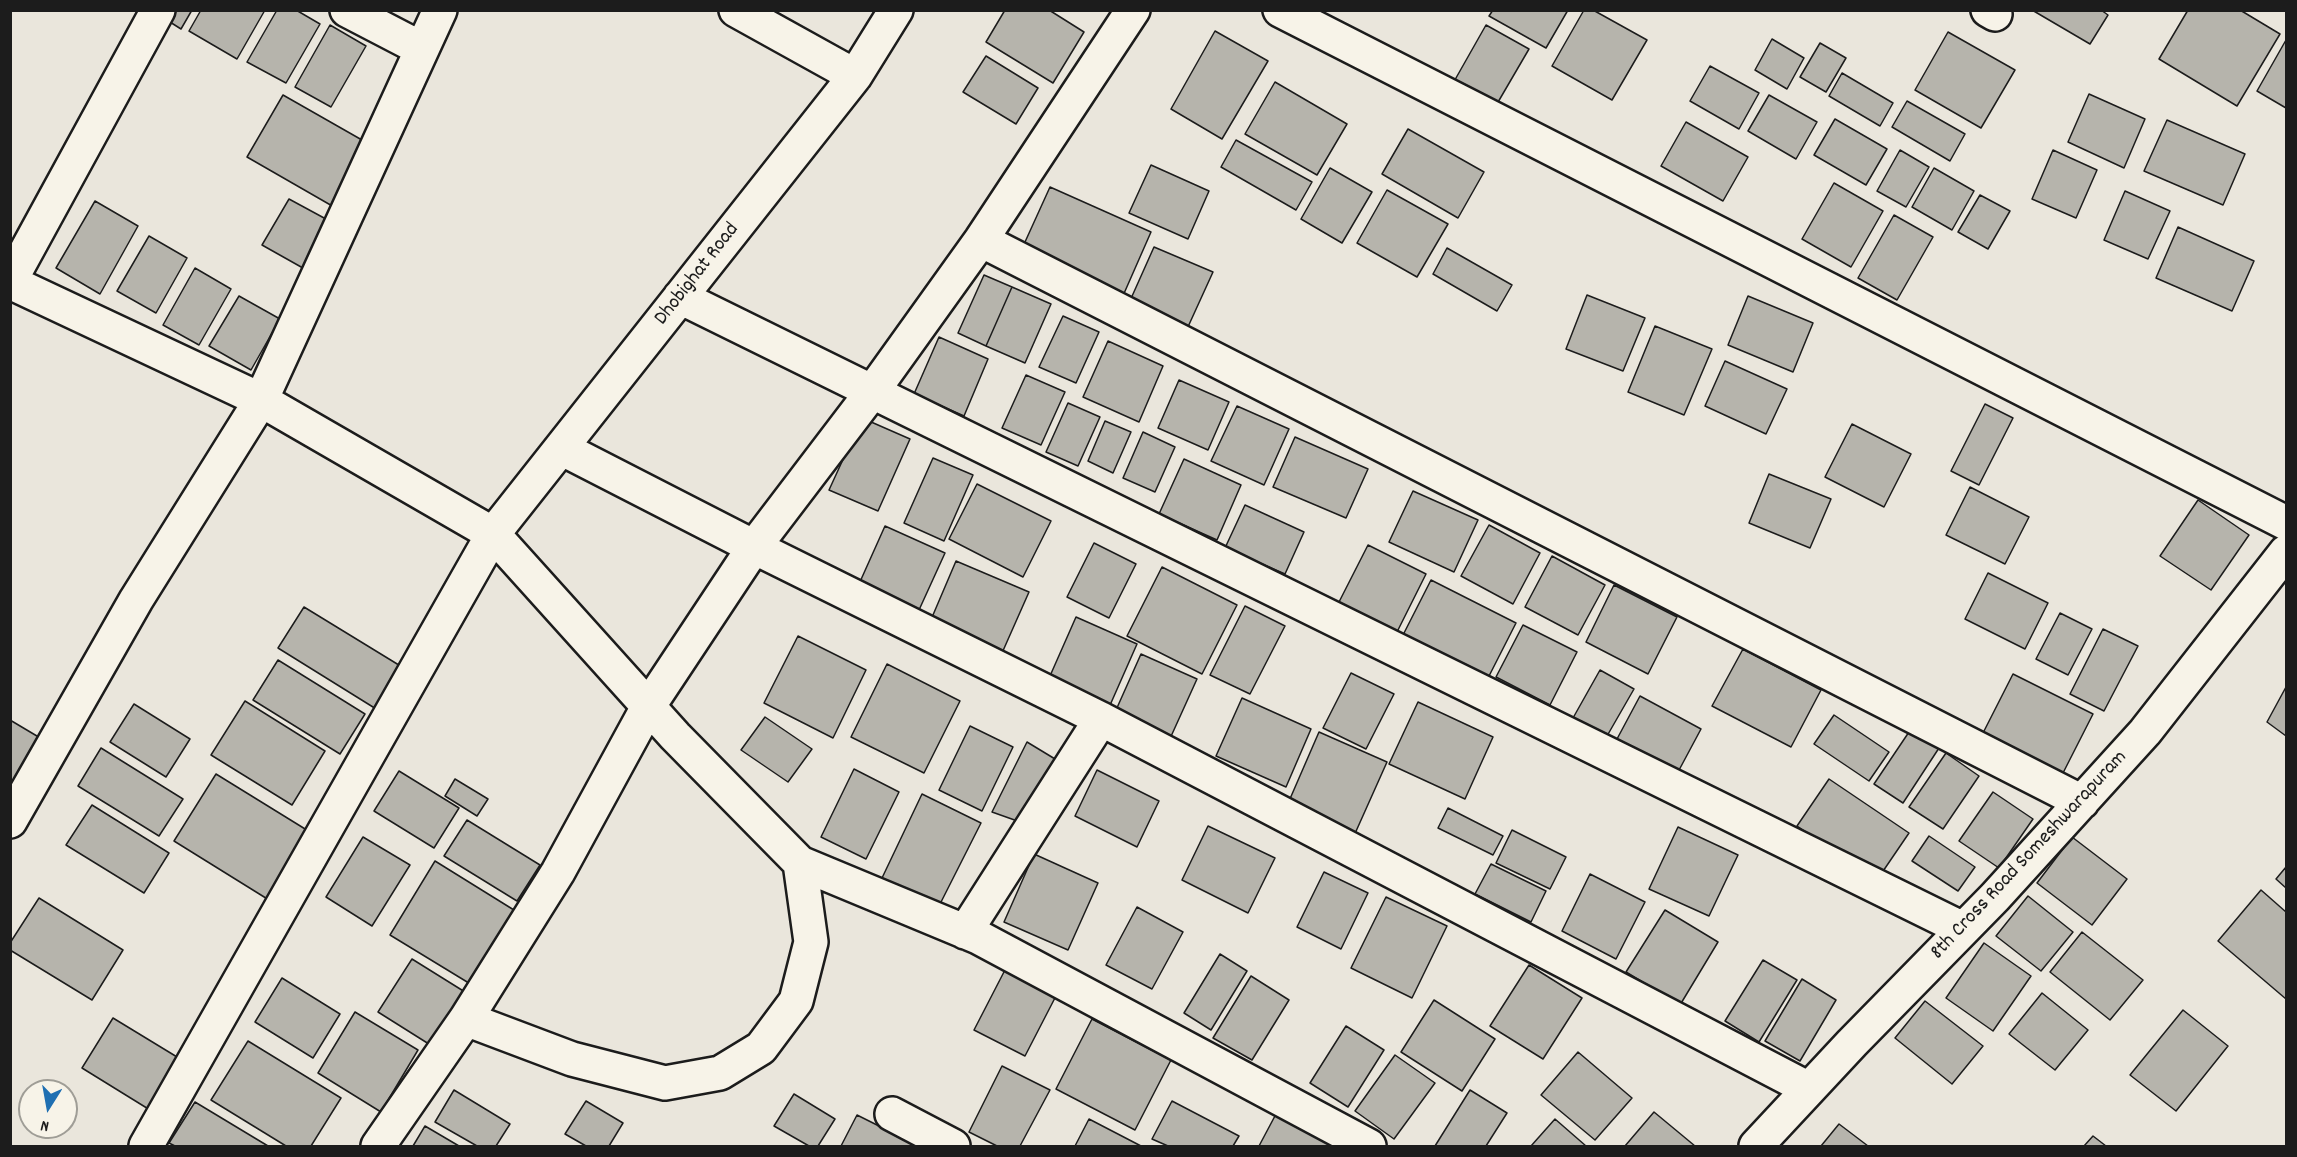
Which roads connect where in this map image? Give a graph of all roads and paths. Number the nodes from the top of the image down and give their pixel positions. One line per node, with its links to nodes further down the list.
1 (158, 10): 11 (street)
2 (347, 10): 8 (street)
3 (440, 10): 8 (street)
4 (736, 10): 9 (street)
5 (896, 10): 9 (street, Dhobighat Road)
6 (1133, 10): 10 (street)
7 (1280, 10): 16 (street)
8 (422, 49): 14 (street)
9 (855, 76): 12 (street, Dhobighat Road)
10 (981, 240): 13 (street); 22 (street)
11 (10, 281): 14 (street)
12 (680, 297): 13 (street); 15 (street, Dhobighat Road)
13 (872, 392): 18 (street); 25 (street)
14 (261, 400): 17 (street); 23 (street)
15 (561, 448): 17 (street, Dhobighat Road); 18 (street)
16 (2286, 523)
17 (493, 534): 20 (street); 31 (street, Dhobighat Road)
18 (754, 547): 20 (street); 21 (street)
19 (2286, 552): 22 (street, 8th Cross Road Someshwarapuram)
20 (648, 707): 24 (street); 27 (street)
21 (1101, 719): 26 (street); 28 (street)
22 (2082, 802): 25 (street, 8th Cross Road Someshwarapuram)
23 (10, 821)
24 (800, 862): 26 (street); 27 (street)
25 (1963, 929): 28 (street, 8th Cross Road Someshwarapuram)
26 (965, 932): 33 (street)
27 (466, 1019): 30 (street)
28 (1809, 1089): 34 (street, 8th Cross Road Someshwarapuram)
29 (892, 1114): 32 (street)
30 (386, 1144)
31 (146, 1146)
32 (953, 1146)
33 (1369, 1146)
34 (1756, 1146)

